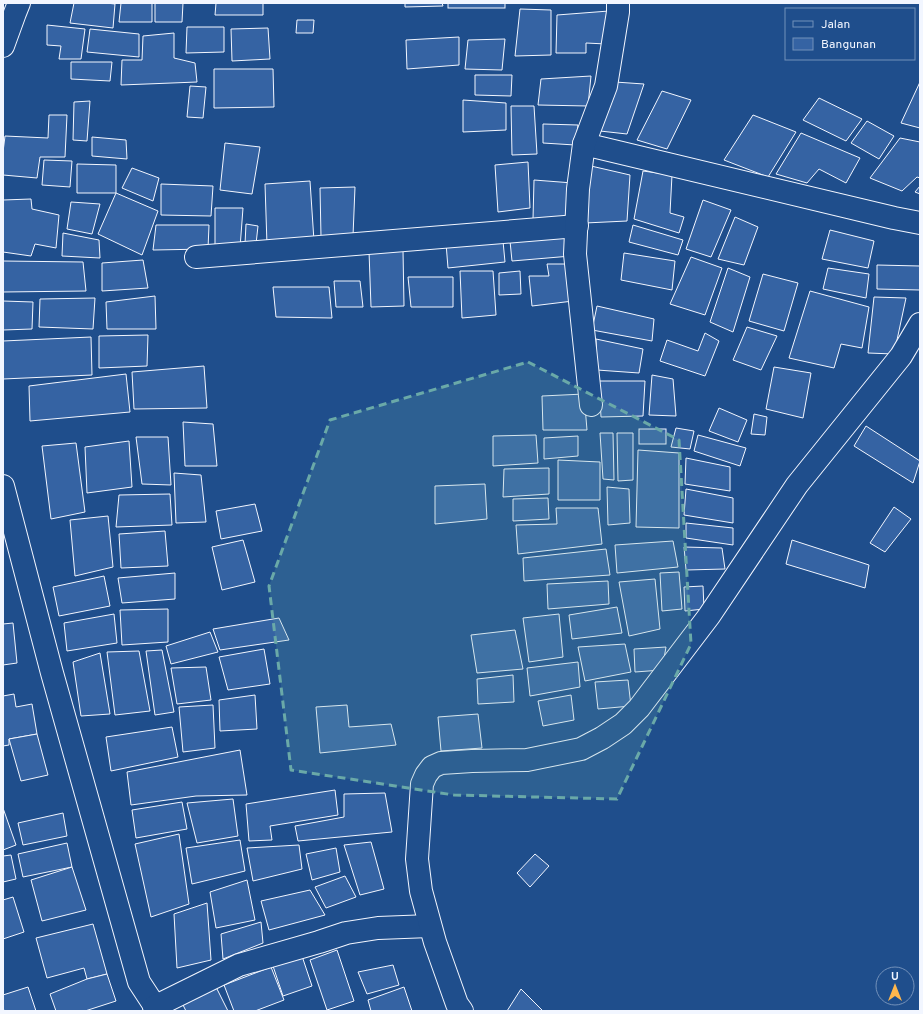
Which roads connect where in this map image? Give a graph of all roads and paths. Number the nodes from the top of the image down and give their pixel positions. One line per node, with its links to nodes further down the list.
1 (19, 3): 3 (street)
2 (618, 3): 4 (street)
3 (3, 46)
4 (584, 144): 5 (street); 6 (street)
5 (920, 222)
6 (577, 226): 7 (street); 9 (street)
7 (196, 257)
8 (920, 324): 11 (street)
9 (591, 405)
10 (3, 486): 12 (street)
11 (430, 926): 12 (street); 13 (street)
12 (156, 1009)
13 (462, 1011)

